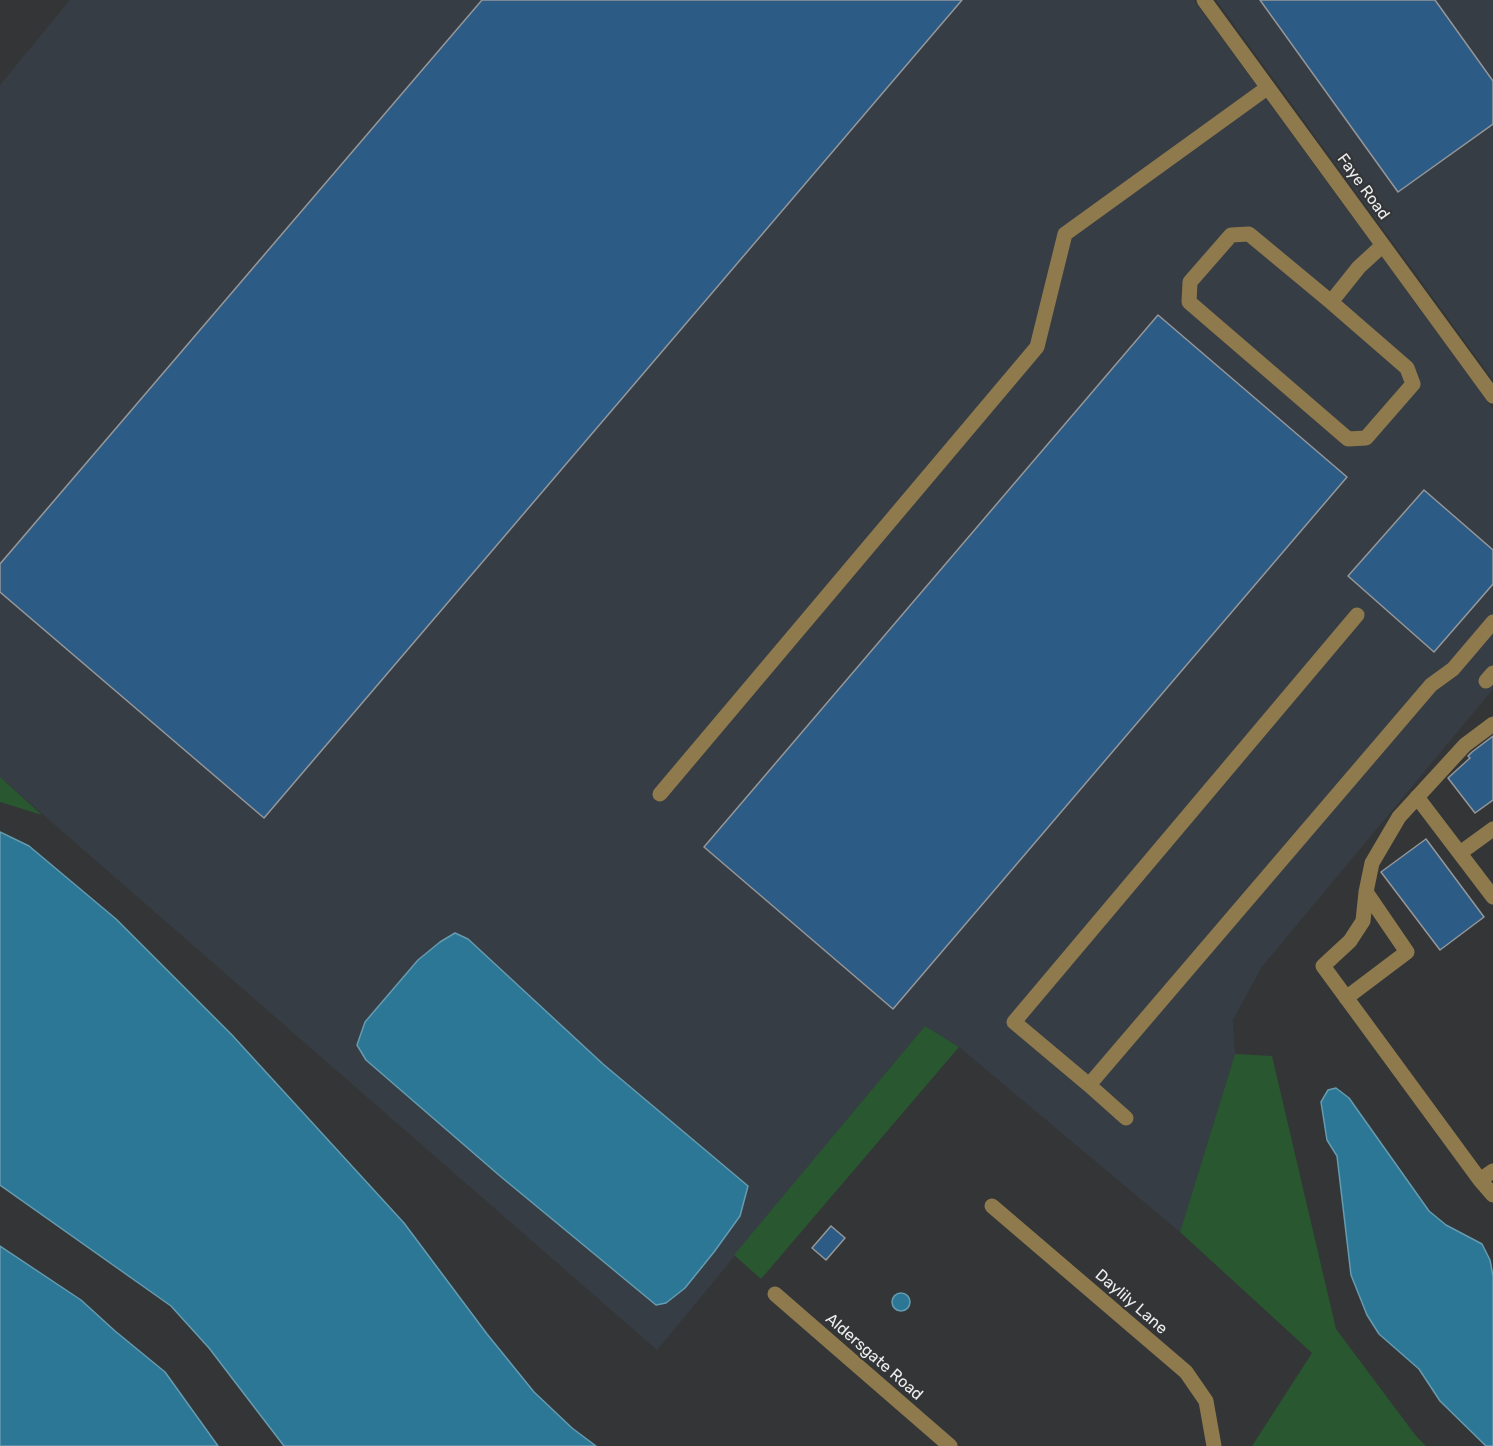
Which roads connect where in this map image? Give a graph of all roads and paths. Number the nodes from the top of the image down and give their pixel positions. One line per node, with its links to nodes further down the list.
1 (1204, 0): 2 (street, Faye Road)
2 (1267, 88): 3 (street, Faye Road); 9 (street)
3 (1383, 245): 4 (street); 5 (street, Faye Road)
4 (1331, 302): 4 (street)
5 (1493, 396)
6 (1357, 615): 16 (street)
7 (1493, 622): 16 (street)
8 (1493, 724): 10 (street)
9 (660, 794)
10 (1417, 797): 12 (street); 13 (street)
11 (1493, 829): 12 (street)
12 (1460, 853): 14 (street)
13 (1366, 892): 15 (street); 15 (street)
14 (1493, 897)
15 (1346, 998): 19 (street)
16 (1089, 1085): 17 (street)
17 (1126, 1118)
18 (1493, 1171): 19 (street)
19 (1480, 1180): 20 (street)
20 (1493, 1195)
21 (992, 1206): 24 (street, Daylily Lane)
22 (775, 1294): 23 (street, Aldersgate Road)
23 (950, 1446)
24 (1214, 1446)

